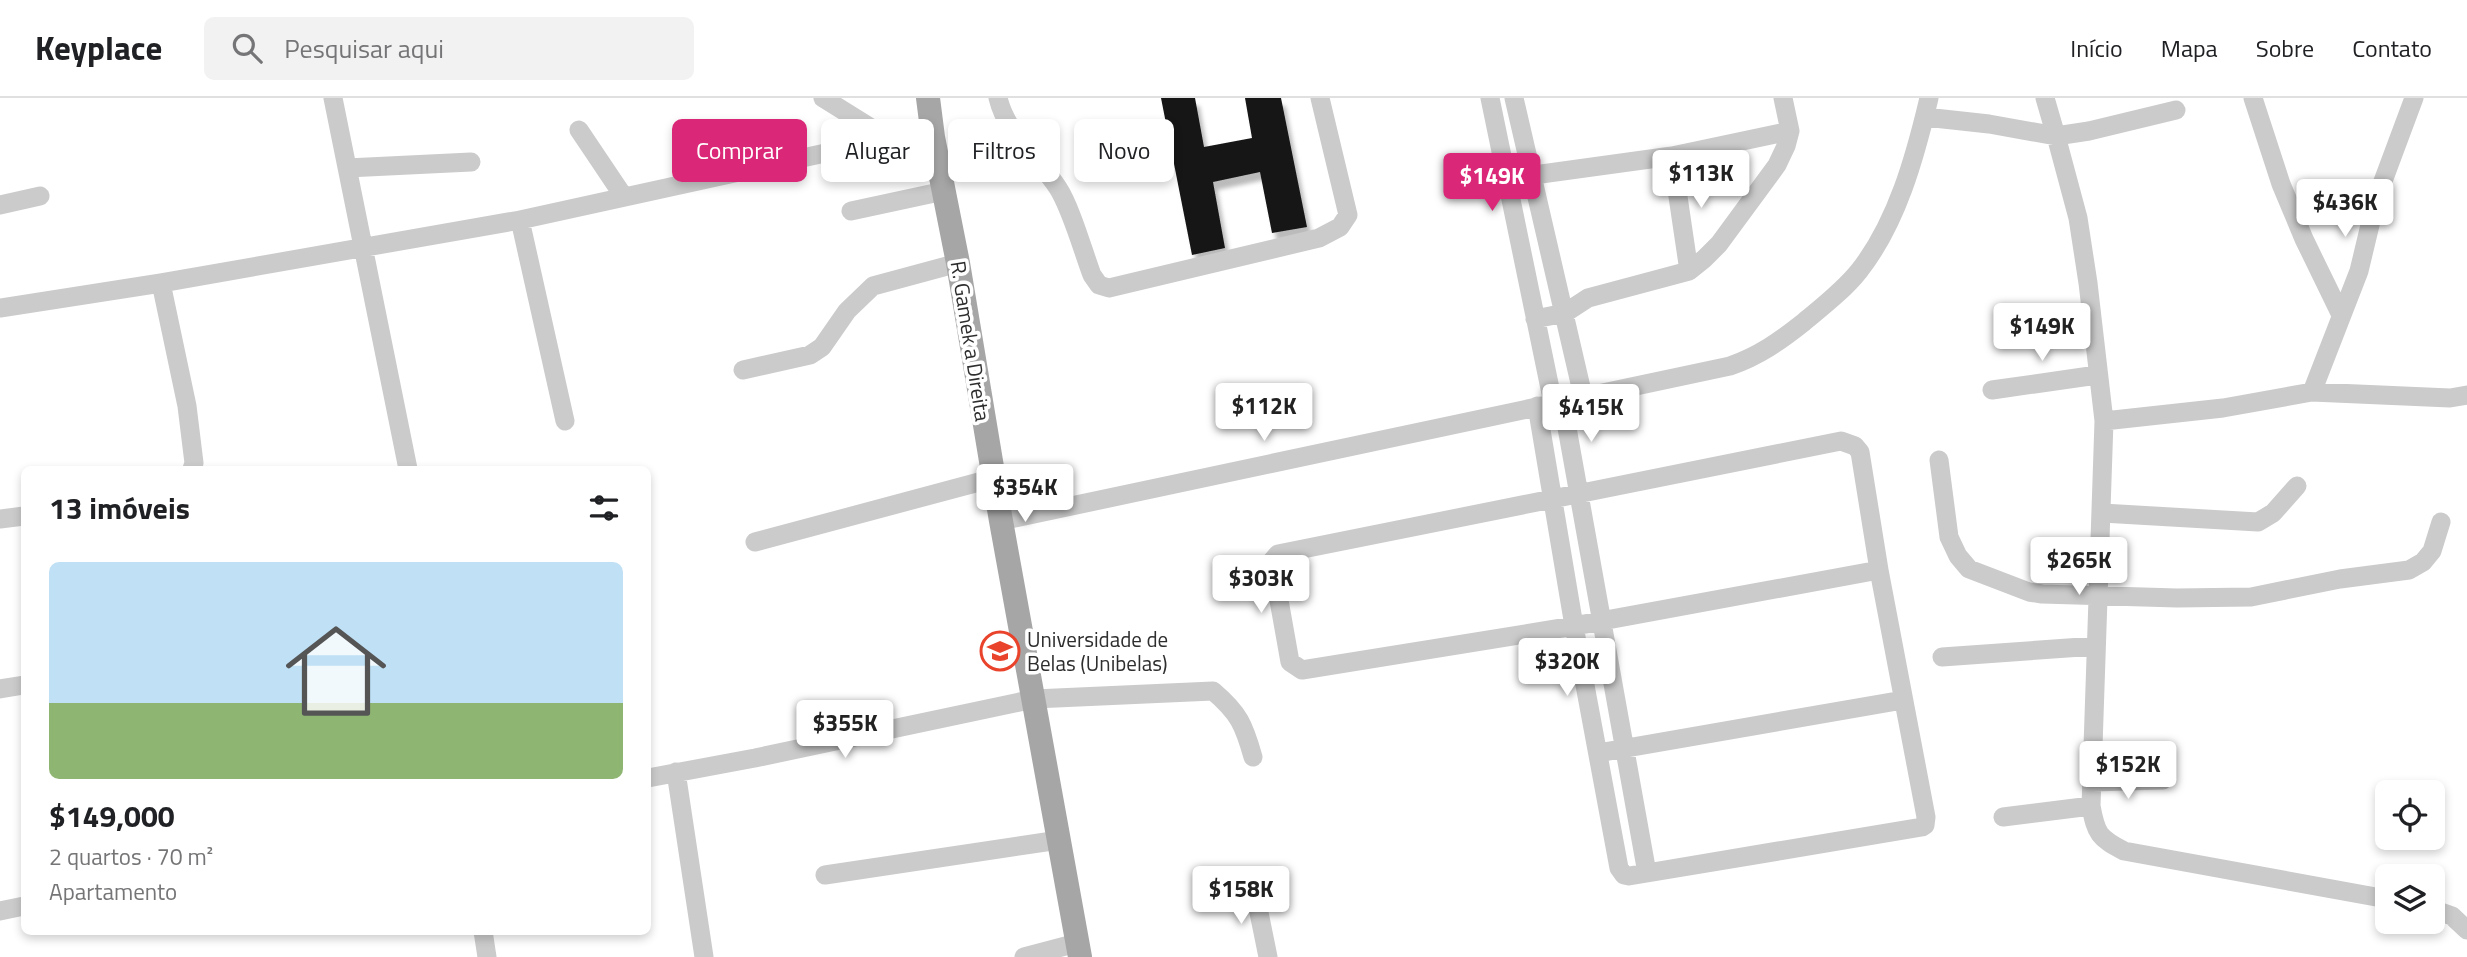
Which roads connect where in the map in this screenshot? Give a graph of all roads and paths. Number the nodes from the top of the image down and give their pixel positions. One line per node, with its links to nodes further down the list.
1 (333, 98): 23 (street)
2 (823, 98): 14 (street)
3 (928, 98): 15 (main road, R. Gamek a Direita)
4 (998, 98): 5 (street)
5 (1320, 98)
6 (1490, 98): 25 (street)
7 (1514, 98): 24 (street)
8 (1783, 98): 17 (street)
9 (2045, 98): 18 (street)
10 (2253, 98): 41 (street)
11 (2414, 98): 41 (street)
12 (1927, 108): 18 (street); 48 (street)
13 (2176, 110): 18 (street)
14 (857, 119)
15 (931, 119)
16 (579, 130): 28 (street)
17 (1790, 131): 21 (street); 34 (street)
18 (2056, 136): 44 (street)
19 (934, 142): 26 (main road, R. Gamek a Direita)
20 (821, 154): 28 (street)
21 (1672, 156): 24 (street); 34 (street)
22 (471, 162): 23 (street)
23 (347, 167): 32 (street)
24 (1531, 175): 25 (street); 36 (street)
25 (1506, 181): 37 (street)
26 (944, 191): 30 (street); 33 (main road, R. Gamek a Direita)
27 (40, 196): 29 (street)
28 (624, 197): 31 (street)
29 (0, 205)
30 (851, 211)
31 (520, 220): 32 (street); 50 (street)
32 (362, 248): 35 (street); 54 (street)
33 (958, 263): 43 (street); 55 (main road, R. Gamek a Direita)
34 (1689, 271): 38 (street)
35 (161, 284): 39 (street); 53 (street)
36 (1559, 286): 37 (street); 38 (street); 40 (street)
37 (1530, 290): 42 (street)
38 (1588, 298): 40 (street)
39 (0, 308)
40 (1565, 313): 42 (street); 48 (street)
41 (2341, 315): 46 (street)
42 (1535, 319): 49 (street)
43 (743, 370)
44 (2098, 375): 45 (street); 51 (street)
45 (1992, 390)
46 (2312, 392): 47 (street); 51 (street)
47 (2467, 395)
48 (1583, 396): 49 (street)
49 (1551, 403): 57 (street); 58 (street); 62 (street)
50 (565, 421)
51 (2104, 421): 59 (street)
52 (1939, 460): 66 (street)
53 (193, 466)
54 (407, 466)
55 (994, 478): 62 (main road, R. Gamek a Direita); 64 (street)
56 (2297, 486): 59 (street)
57 (1580, 495): 58 (street); 65 (street); 67 (street)
58 (1554, 500): 68 (street); 68 (street)
59 (2102, 513): 66 (street)
60 (21, 516): 61 (street)
61 (0, 519)
62 (1001, 521): 73 (main road, R. Gamek a Direita)
63 (2441, 522): 66 (street)
64 (755, 542)
65 (1879, 570): 67 (street); 74 (street)
66 (2099, 597): 69 (street)
67 (1603, 621): 68 (street); 75 (street)
68 (1574, 626): 76 (street)
69 (2096, 646): 70 (street); 81 (street)
70 (1942, 657)
71 (21, 686): 72 (street)
72 (0, 689)
73 (1034, 699): 77 (street); 78 (street); 84 (main road, R. Gamek a Direita)
74 (1903, 700): 75 (street); 85 (street)
75 (1625, 748): 76 (street); 85 (street)
76 (1598, 753): 85 (street)
77 (1253, 757)
78 (676, 772): 79 (street); 96 (street)
79 (651, 777)
80 (2164, 780): 81 (street)
81 (2092, 782): 82 (street)
82 (2091, 806): 83 (street); 88 (street)
83 (2003, 817)
84 (1059, 840): 86 (street); 94 (main road, R. Gamek a Direita)
85 (1647, 873)
86 (825, 875)
87 (1254, 888): 98 (street)
88 (2375, 897)
89 (21, 907): 90 (street)
90 (0, 911)
91 (2445, 914): 92 (street)
92 (2467, 930)
93 (484, 935): 95 (street)
94 (1078, 950): 97 (street)
95 (487, 957)
96 (704, 957)
97 (1024, 957)
98 (1268, 957)

